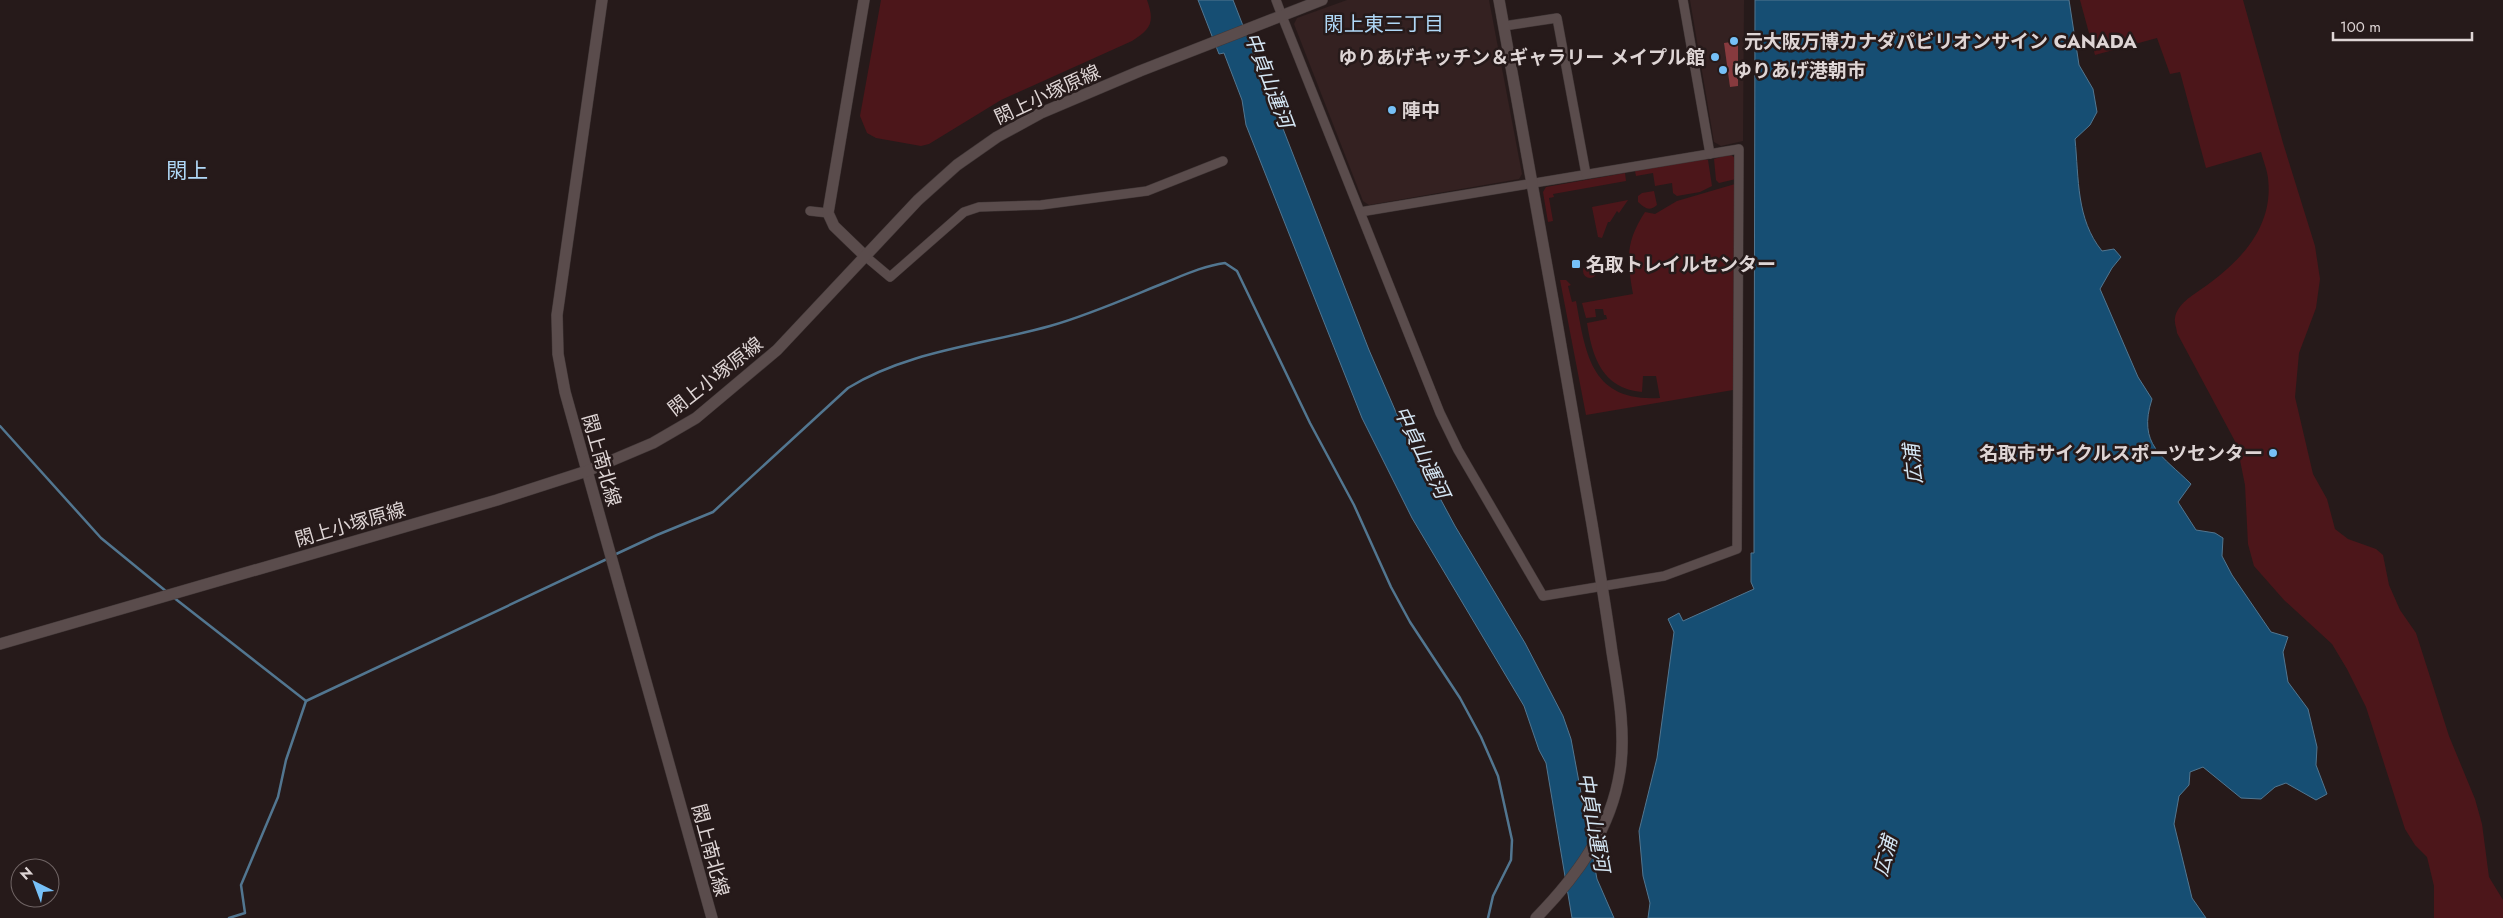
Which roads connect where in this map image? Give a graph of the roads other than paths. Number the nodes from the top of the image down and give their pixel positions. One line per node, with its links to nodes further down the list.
1 (602, 0): 17 (street, 閖上南北線)
2 (864, 0): 15 (street)
3 (1276, 0): 7 (street)
4 (1322, 0): 7 (street)
5 (1499, 0): 8 (street)
6 (1683, 0): 9 (street)
7 (1282, 16): 14 (street); 16 (street, 閖上小塚原線)
8 (1504, 26): 11 (street); 12 (street)
9 (1710, 154): 11 (street); 18 (street)
10 (1223, 161): 16 (street)
11 (1586, 174): 12 (street)
12 (1532, 183): 14 (street); 18 (street)
13 (810, 211): 15 (street)
14 (1360, 212): 18 (street)
15 (828, 213): 16 (street)
16 (865, 256): 17 (street, 閖上小塚原線)
17 (587, 471): 19 (street, 閖上小塚原線); 20 (street, 閖上南北線)
18 (1602, 586): 21 (street)
19 (0, 644)
20 (712, 918)
21 (1536, 918)

